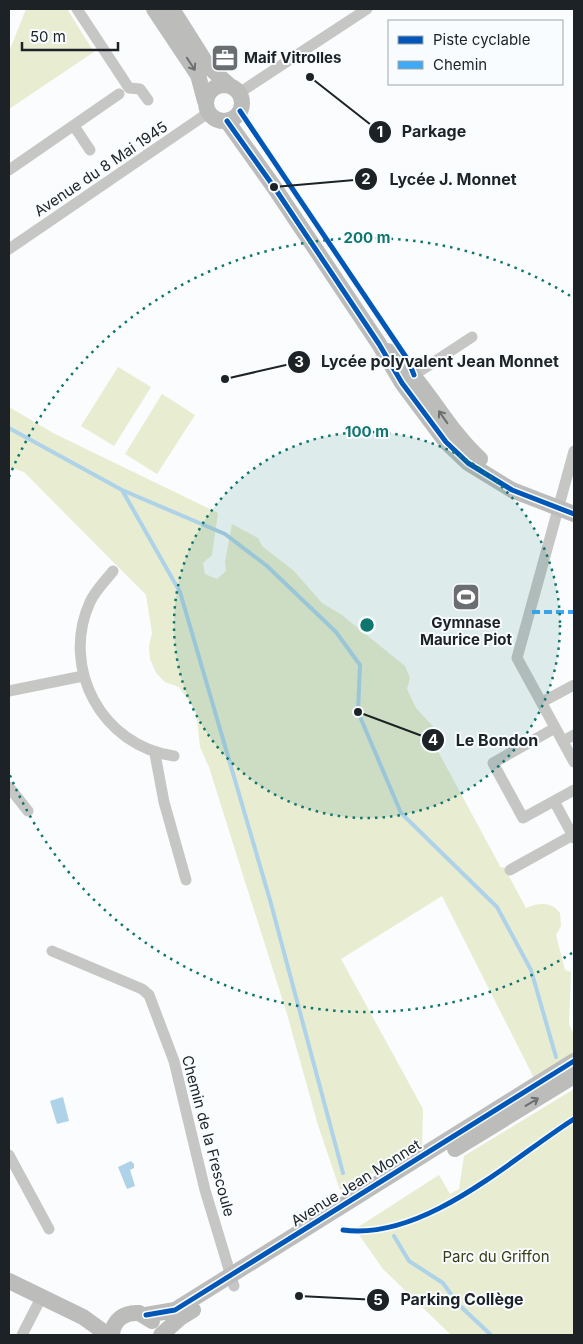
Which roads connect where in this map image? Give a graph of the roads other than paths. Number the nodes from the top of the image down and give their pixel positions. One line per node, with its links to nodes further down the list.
1 (77, 9): 6 (street)
2 (154, 9): 8 (street, one-way to 8)
3 (172, 9): 5 (street)
4 (367, 9): 5 (street)
5 (235, 89): 8 (street); 9 (street)
6 (124, 91): 7 (street); 10 (street)
7 (148, 100)
8 (207, 107): 9 (street); 13 (street, Avenue du 8 Mai 1945)
9 (227, 121): 15 (street)
10 (74, 126): 11 (street); 12 (street)
11 (90, 150)
12 (9, 170)
13 (9, 249)
14 (472, 337): 15 (street)
15 (408, 379): 17 (street)
16 (574, 451): 17 (street)
17 (558, 509): 18 (street); 23 (street)
18 (574, 514)
19 (113, 570): 20 (street)
20 (83, 676): 22 (street); 27 (street)
21 (574, 685): 23 (street)
22 (9, 692)
23 (542, 702): 24 (street)
24 (555, 728): 26 (street); 32 (street)
25 (574, 734): 26 (street)
26 (563, 741): 29 (street)
27 (155, 754): 28 (street); 36 (street)
28 (174, 756)
29 (574, 762)
30 (9, 786): 33 (street)
31 (574, 790): 32 (street)
32 (554, 801): 34 (street)
33 (28, 811)
34 (574, 836): 35 (street)
35 (510, 870)
36 (186, 880)
37 (52, 951): 42 (street, Chemin de la Frescoule)
38 (573, 1067): 42 (street, Avenue Jean Monnet)
39 (9, 1155): 40 (street)
40 (49, 1229)
41 (9, 1281): 43 (street)
42 (232, 1282): 44 (street, Avenue Jean Monnet); 51 (street, Avenue Jean Monnet)
43 (42, 1296): 45 (street); 47 (street)
44 (146, 1315): 46 (street, Avenue Jean Monnet); 50 (street)
45 (83, 1317): 46 (street); 48 (street)
46 (118, 1319): 49 (street)
47 (22, 1335)
48 (108, 1335)
49 (112, 1335)
50 (156, 1335)
51 (161, 1335)

